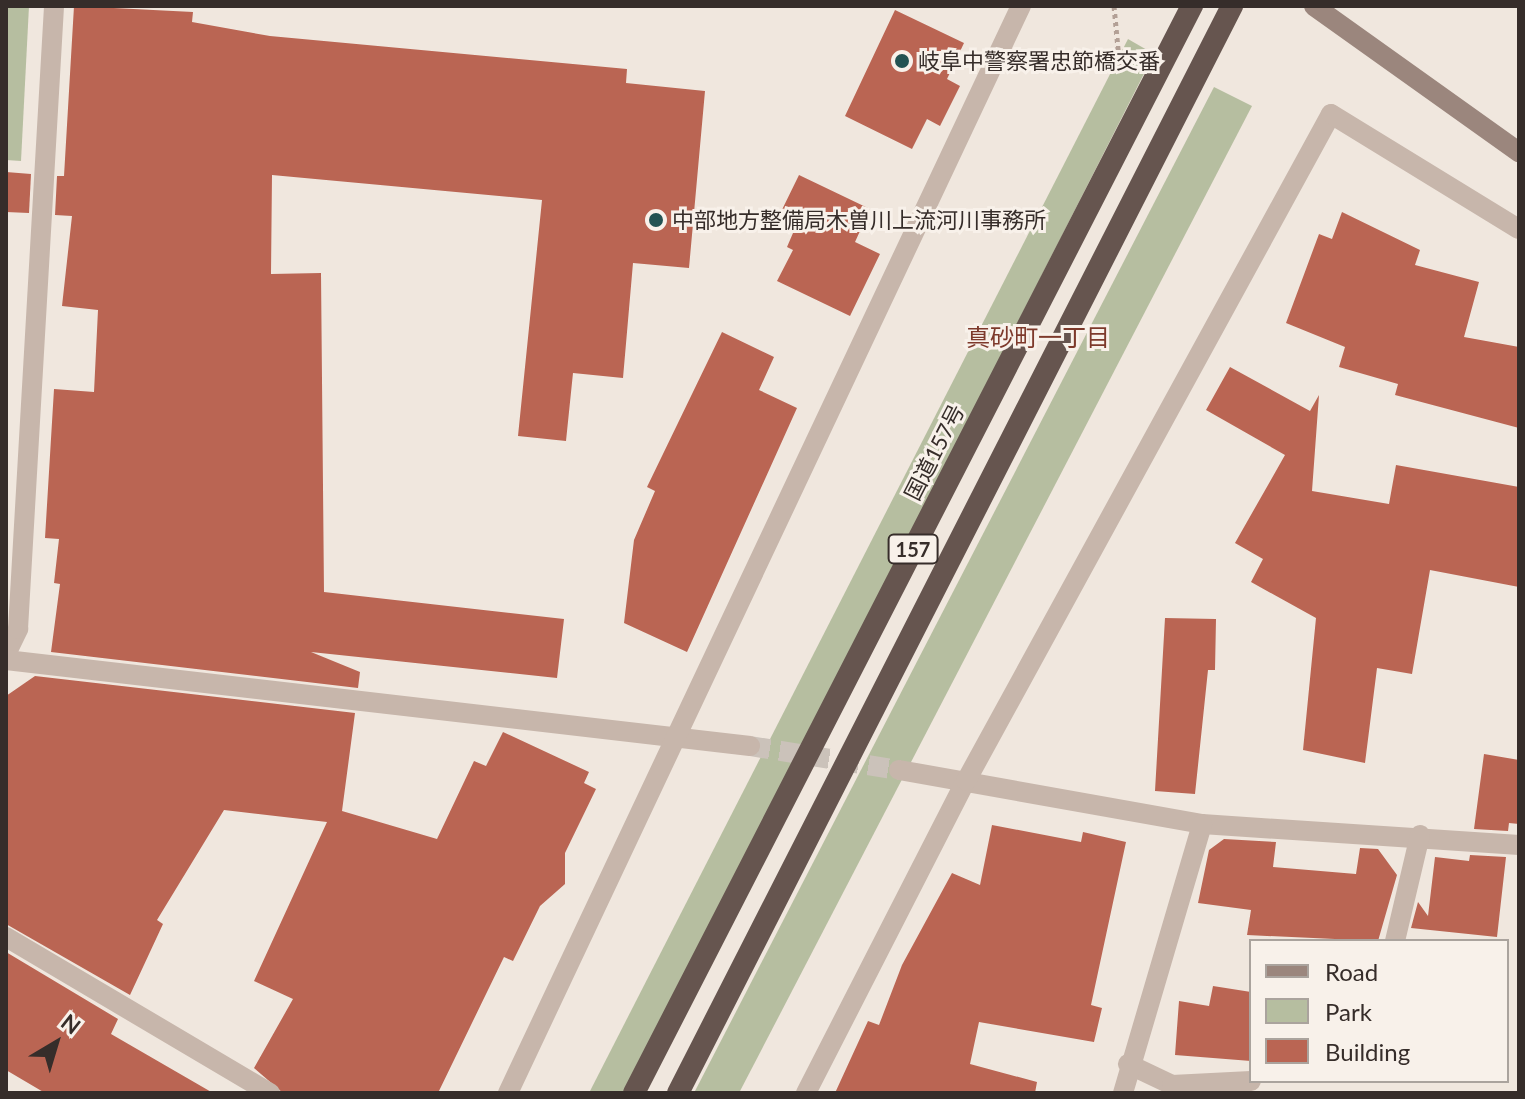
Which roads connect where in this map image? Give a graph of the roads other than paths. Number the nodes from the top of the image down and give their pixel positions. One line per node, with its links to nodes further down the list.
1 (54, 6): 8 (street)
2 (1021, 6): 9 (street)
3 (1192, 6): 22 (highway, 国道157号 / 157)
4 (1232, 6): 23 (highway, 157)
5 (1314, 6): 6 (main road)
6 (1519, 152)
7 (1519, 229): 12 (street)
8 (6, 657): 9 (street)
9 (677, 741): 10 (street); 21 (street)
10 (750, 746)
11 (899, 770): 12 (street)
12 (966, 781): 13 (street); 24 (street)
13 (1202, 824): 14 (street); 18 (street)
14 (1420, 835): 15 (street); 17 (street)
15 (1519, 845)
16 (6, 937): 20 (street)
17 (1395, 939)
18 (1128, 1064): 19 (street); 25 (street)
19 (1249, 1081)
20 (270, 1093)
21 (508, 1093)
22 (634, 1093)
23 (678, 1093)
24 (806, 1093)
25 (1123, 1093)

